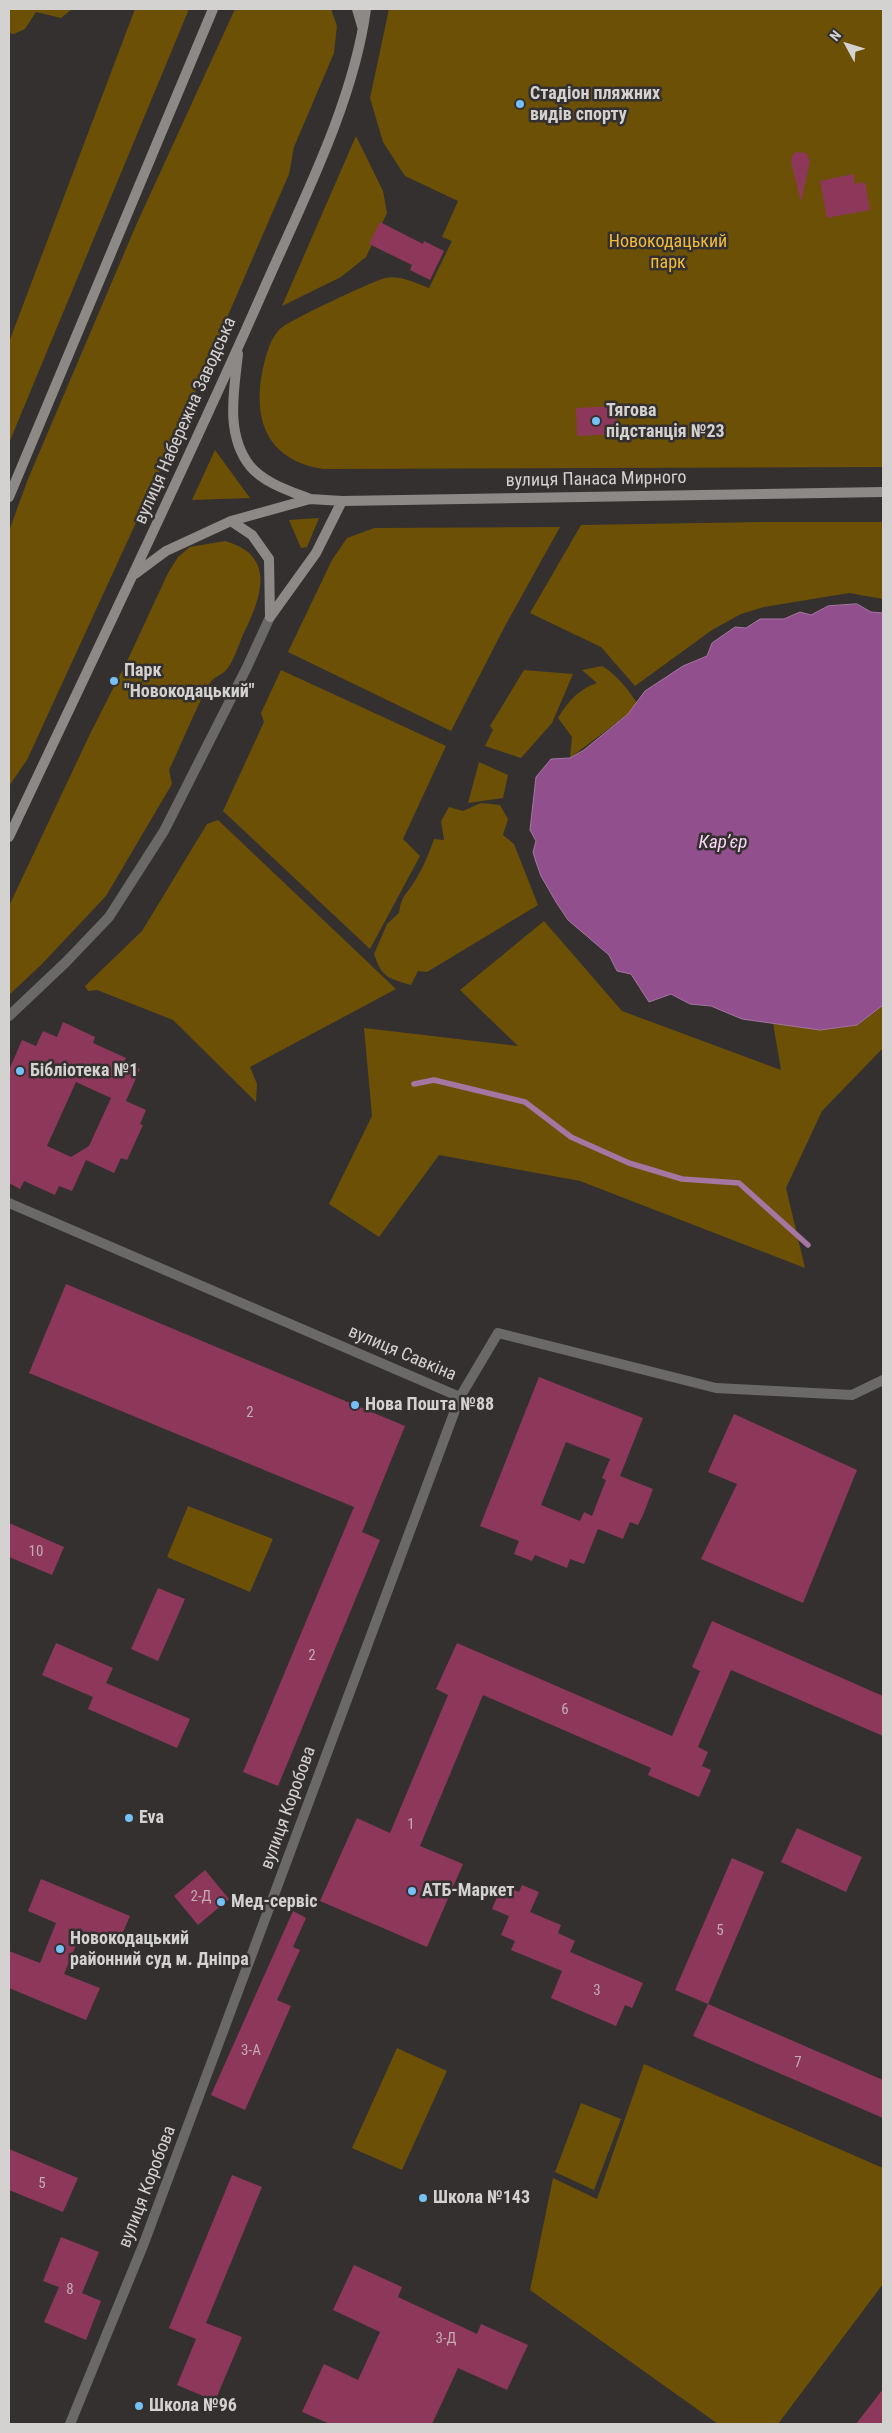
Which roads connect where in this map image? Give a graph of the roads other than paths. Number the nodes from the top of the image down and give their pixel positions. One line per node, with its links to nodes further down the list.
1 (357, 9): 4 (main road)
2 (366, 9): 4 (main road, вулиця Набережна Заводська)
3 (213, 10): 7 (main road)
4 (363, 30): 5 (main road, вулиця Набережна Заводська)
5 (239, 346): 8 (main road); 11 (main road, вулиця Набережна Заводська)
6 (883, 492): 9 (main road, вулиця Панаса Мирного)
7 (9, 497)
8 (310, 499): 9 (main road, вулиця Панаса Мирного); 10 (main road)
9 (342, 501): 12 (main road)
10 (231, 521): 11 (main road); 12 (main road)
11 (134, 575): 13 (main road, вулиця Набережна Заводська)
12 (270, 617): 14 (street)
13 (9, 837)
14 (9, 1016)
15 (9, 1203): 17 (street, вулиця Савкіна)
16 (883, 1380): 17 (street, вулиця Савкіна)
17 (460, 1397): 18 (street, вулиця Коробова)
18 (70, 2424)

